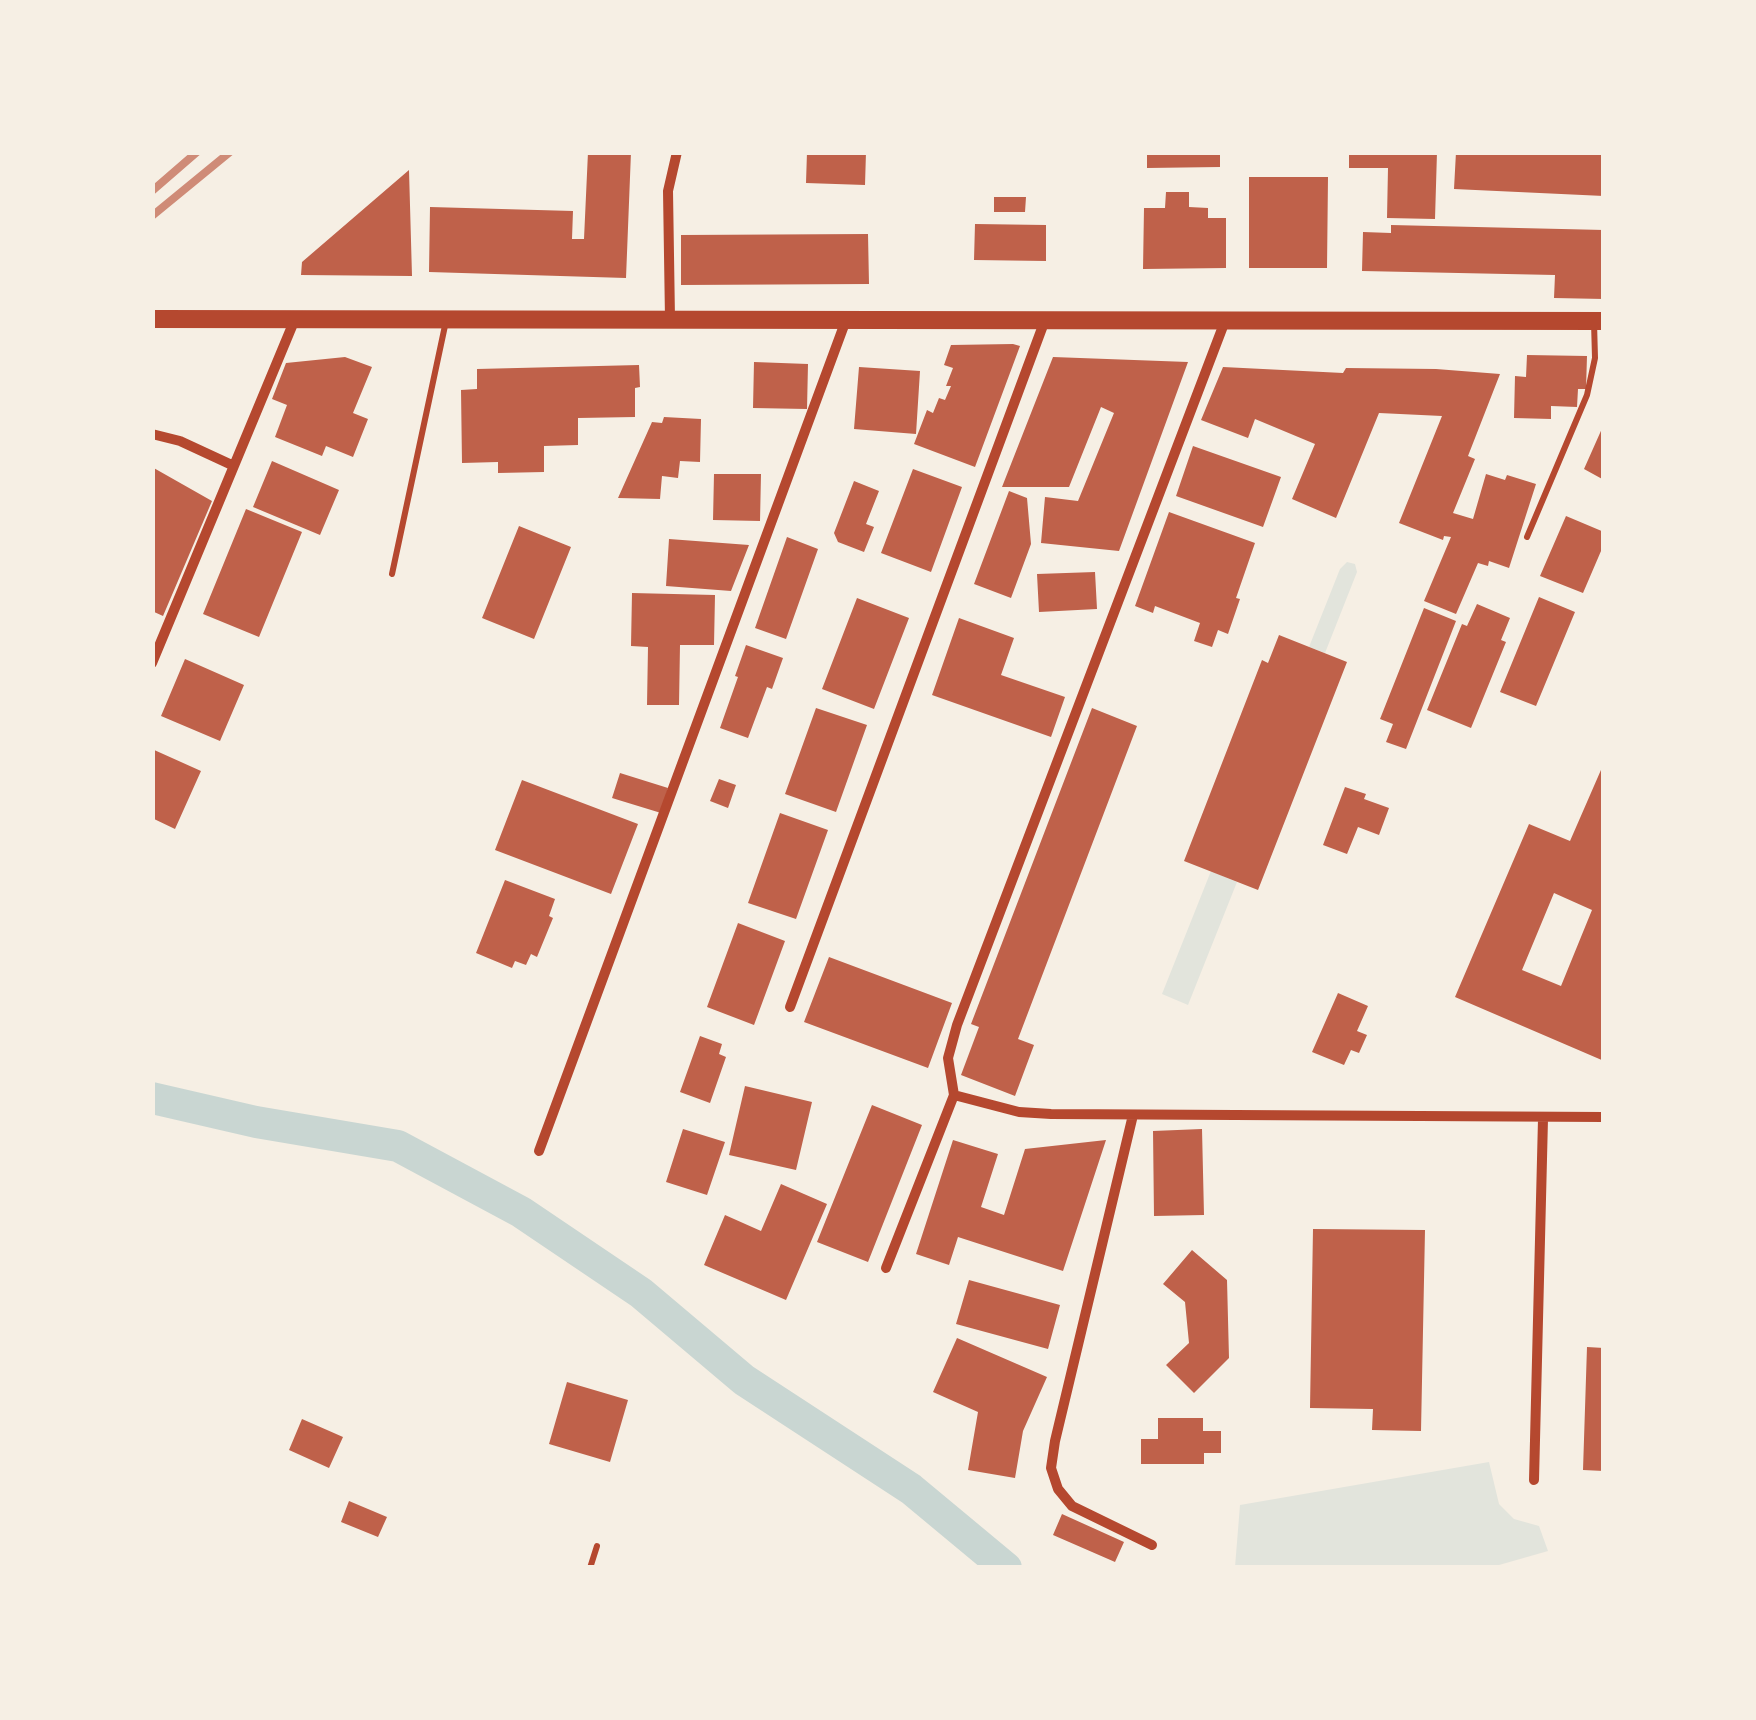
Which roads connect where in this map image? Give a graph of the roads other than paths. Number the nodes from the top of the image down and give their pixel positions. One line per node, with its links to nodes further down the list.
1 (677, 152): 5 (street)
2 (152, 319): 3 (street)
3 (295, 319): 4 (street); 11 (street)
4 (447, 319): 5 (street); 13 (lane)
5 (670, 319): 6 (street)
6 (846, 320): 7 (street); 20 (street)
7 (1046, 320): 8 (street); 15 (street)
8 (1225, 320): 9 (street); 16 (street)
9 (1599, 321): 12 (lane)
10 (152, 434): 11 (street)
11 (234, 466): 14 (street)
12 (1527, 537)
13 (392, 574)
14 (152, 663)
15 (790, 1007)
16 (954, 1095): 17 (street); 21 (street)
17 (1133, 1115): 18 (street); 23 (street)
18 (1543, 1118): 19 (street); 22 (street)
19 (1604, 1118)
20 (539, 1151)
21 (886, 1268)
22 (1534, 1480)
23 (1152, 1545)
24 (597, 1546): 25 (lane)
25 (590, 1568)

